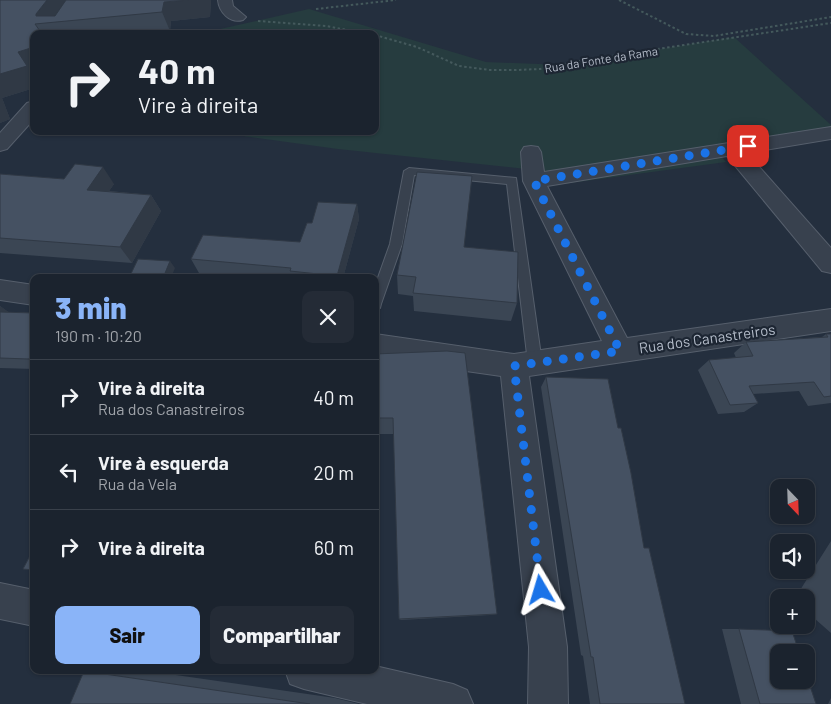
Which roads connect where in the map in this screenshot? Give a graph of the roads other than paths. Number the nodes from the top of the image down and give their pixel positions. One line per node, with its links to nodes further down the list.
1 (225, 0): 2 (street)
2 (238, 17)
3 (30, 111): 5 (street)
4 (831, 133): 6 (street)
5 (0, 145)
6 (732, 149): 8 (street); 9 (street)
7 (531, 152): 8 (street)
8 (534, 181): 15 (street)
9 (831, 264)
10 (0, 290): 12 (street)
11 (379, 293): 16 (lane)
12 (30, 294)
13 (831, 320): 15 (street, Rua dos Canastreiros)
14 (379, 347): 16 (street, Rua dos Canastreiros)
15 (620, 351): 16 (street, Rua dos Canastreiros)
16 (524, 365): 21 (street)
17 (0, 601): 18 (street)
18 (30, 607)
19 (322, 674): 20 (street)
20 (453, 704)
21 (548, 704)

